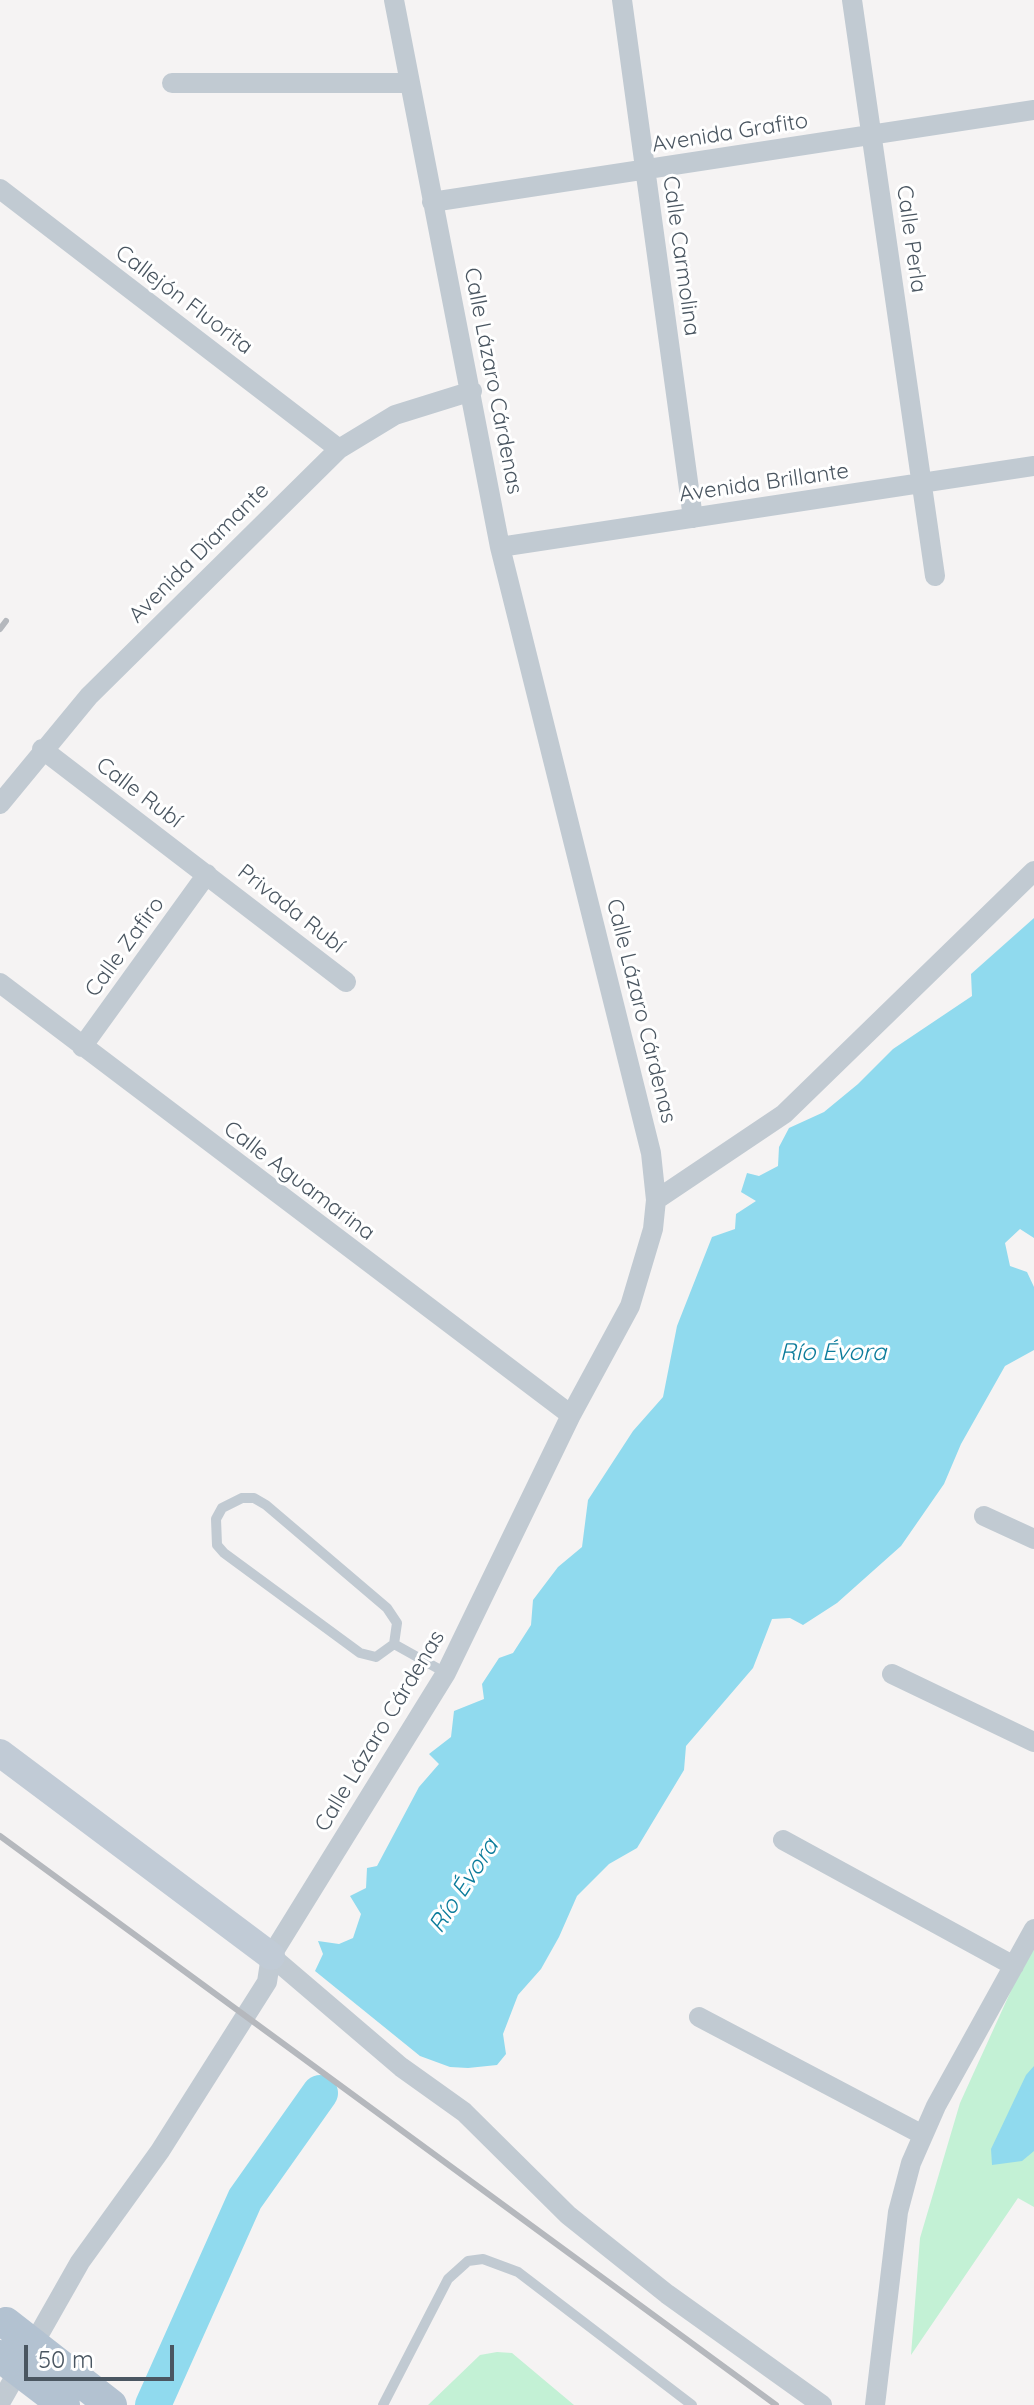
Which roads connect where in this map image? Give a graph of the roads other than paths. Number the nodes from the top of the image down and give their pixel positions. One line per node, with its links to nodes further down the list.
1 (394, 0): 5 (street, Calle Lázaro Cárdenas)
2 (622, 0): 8 (street, Calle Carmolina)
3 (852, 0): 7 (street, Calle Perla)
4 (172, 83): 5 (street)
5 (410, 83): 10 (street, Calle Lázaro Cárdenas)
6 (1034, 110): 7 (street, Avenida Grafito)
7 (871, 135): 8 (street, Avenida Grafito); 14 (street, Calle Perla)
8 (645, 170): 10 (street, Avenida Grafito); 15 (street, Calle Carmolina)
9 (0, 189): 12 (street, Callejón Fluorita)
10 (432, 202): 11 (street, Calle Lázaro Cárdenas)
11 (472, 391): 12 (street, Avenida Diamante); 16 (street, Calle Lázaro Cárdenas)
12 (339, 449): 18 (street, Avenida Diamante)
13 (1034, 466): 14 (street, Avenida Brillante)
14 (922, 484): 15 (street, Avenida Brillante); 17 (street, Calle Perla)
15 (693, 518): 16 (street, Avenida Brillante)
16 (500, 547): 25 (street, Calle Lázaro Cárdenas)
17 (935, 576)
18 (42, 749): 19 (street, Avenida Diamante); 21 (street, Calle Rubí)
19 (0, 804)
20 (1034, 871): 25 (street)
21 (207, 874): 22 (street, Privada Rubí); 24 (street, Calle Zafiro)
22 (346, 982)
23 (0, 983): 24 (street, Calle Aguamarina)
24 (82, 1047): 26 (street, Calle Aguamarina)
25 (656, 1200): 26 (street, Calle Lázaro Cárdenas)
26 (571, 1415): 30 (street, Calle Lázaro Cárdenas)
27 (984, 1516): 28 (street)
28 (1034, 1539)
29 (394, 1644): 29 (lane); 30 (lane)
30 (446, 1673): 36 (street, Calle Lázaro Cárdenas)
31 (892, 1674): 32 (street)
32 (1034, 1742)
33 (0, 1753): 36 (street)
34 (783, 1840): 37 (street)
35 (1034, 1929): 37 (street)
36 (271, 1956): 42 (street, Calle Lázaro Cárdenas); 47 (street)
37 (1014, 1966): 39 (street)
38 (699, 2017): 39 (street)
39 (923, 2135): 48 (street)
40 (6, 2323): 44 (main road, bridge)
41 (0, 2356): 43 (main road, bridge)
42 (0, 2403)
43 (64, 2405)
44 (111, 2405)
45 (383, 2405): 46 (lane)
46 (692, 2405)
47 (822, 2405)
48 (875, 2405)

